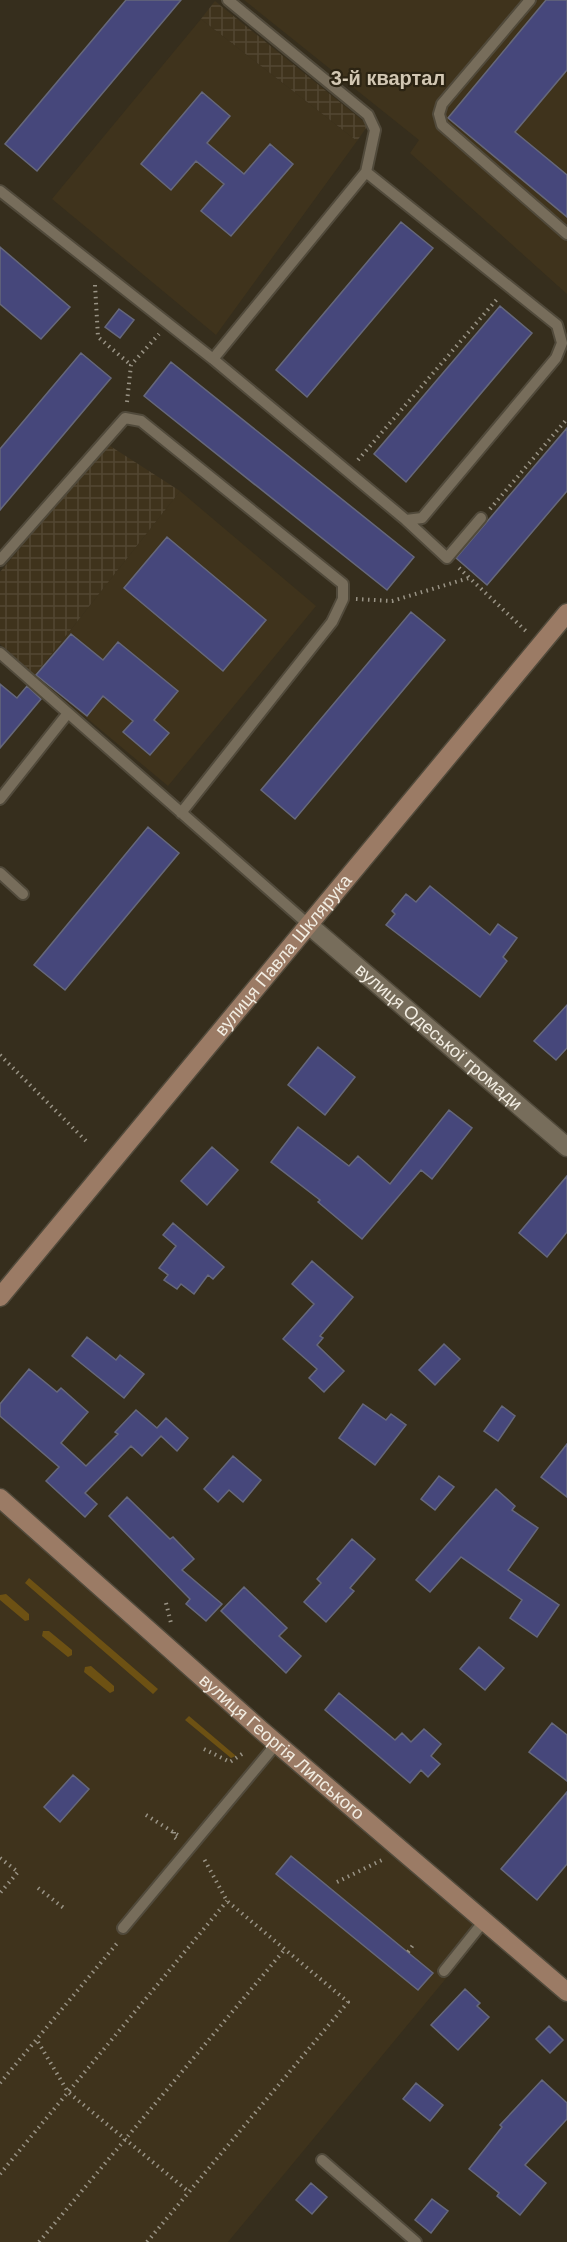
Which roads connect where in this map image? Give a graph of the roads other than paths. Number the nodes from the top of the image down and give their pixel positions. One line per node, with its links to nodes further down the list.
1 (228, 0): 3 (lane)
2 (530, 0): 5 (lane)
3 (366, 171): 6 (lane); 8 (lane)
4 (0, 191): 6 (lane)
5 (567, 234)
6 (213, 359): 8 (lane)
7 (482, 518): 8 (lane)
8 (406, 520)
9 (0, 560): 14 (lane)
10 (567, 613): 17 (street, вулиця Павла Шклярука)
11 (0, 653): 12 (lane)
12 (68, 713): 13 (lane); 14 (lane)
13 (0, 799)
14 (181, 813): 17 (lane)
15 (0, 873): 16 (lane)
16 (23, 894)
17 (310, 926): 18 (street, вулиця Одеської громади); 19 (street, вулиця Павла Шклярука)
18 (567, 1147)
19 (0, 1297)
20 (0, 1498): 21 (street, вулиця Георгія Липського)
21 (277, 1743): 22 (street, вулиця Георгія Липського); 23 (lane)
22 (484, 1921): 24 (lane); 25 (street, вулиця Георгія Липського)
23 (123, 1928)
24 (444, 1971)
25 (567, 1992)
26 (322, 2160): 27 (lane)
27 (416, 2242)

